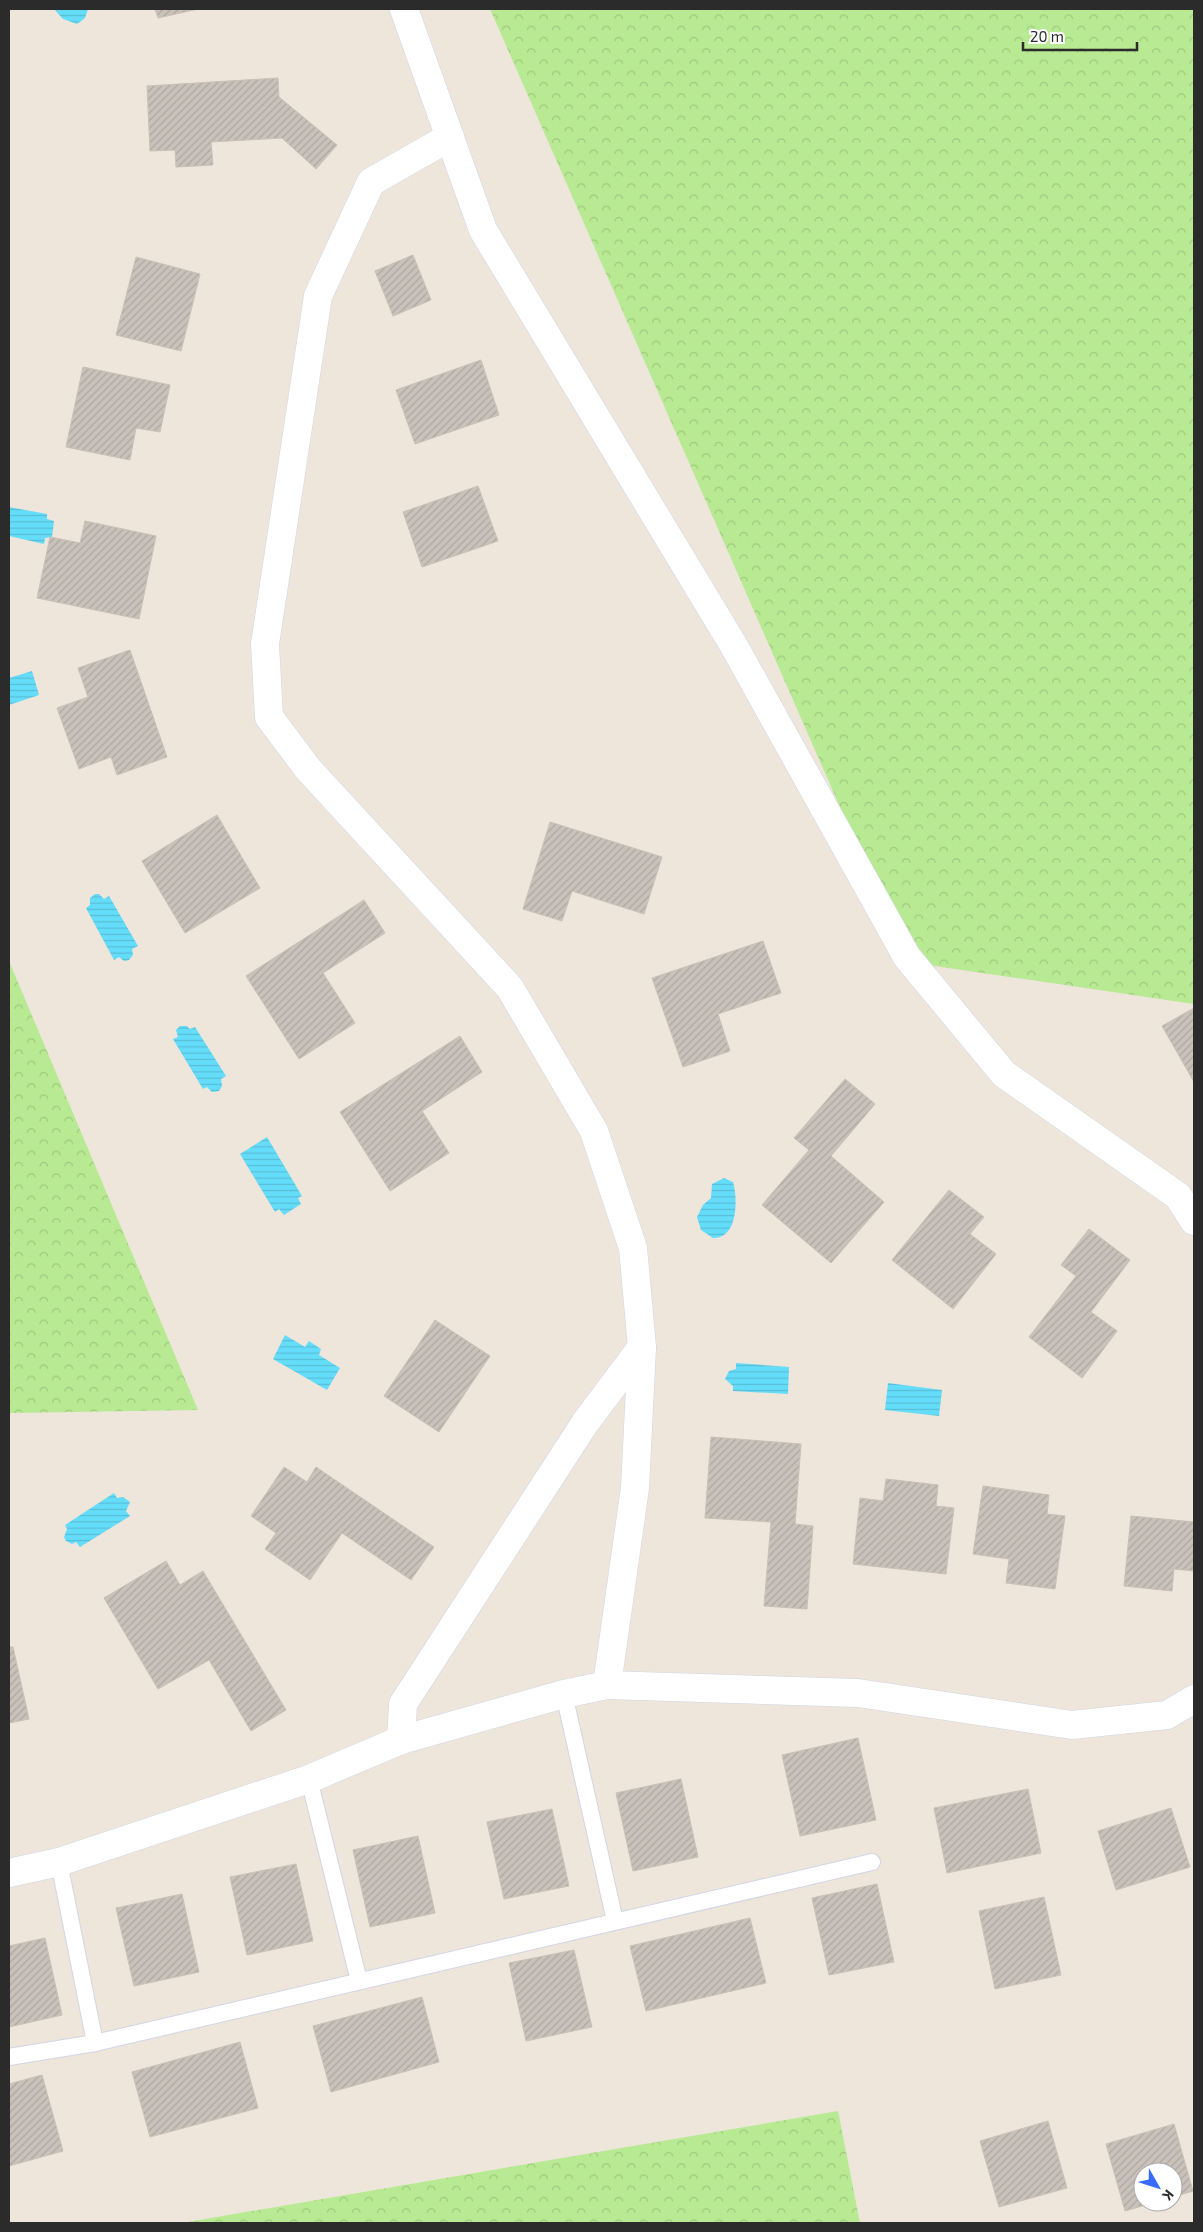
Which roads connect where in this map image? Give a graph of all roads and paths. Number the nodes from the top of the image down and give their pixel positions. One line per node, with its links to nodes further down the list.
1 (404, 9): 2 (street)
2 (450, 138): 3 (street); 4 (street)
3 (1194, 1221)
4 (642, 1347): 5 (street); 8 (street)
5 (607, 1685): 6 (street); 7 (street)
6 (564, 1694): 8 (street); 13 (lane)
7 (1194, 1699)
8 (401, 1740): 9 (street)
9 (308, 1779): 10 (street); 14 (lane)
10 (59, 1862): 12 (street); 15 (lane)
11 (872, 1862): 13 (lane)
12 (9, 1873)
13 (615, 1921): 14 (lane)
14 (358, 1981): 15 (lane)
15 (95, 2043): 16 (lane)
16 (9, 2056)

